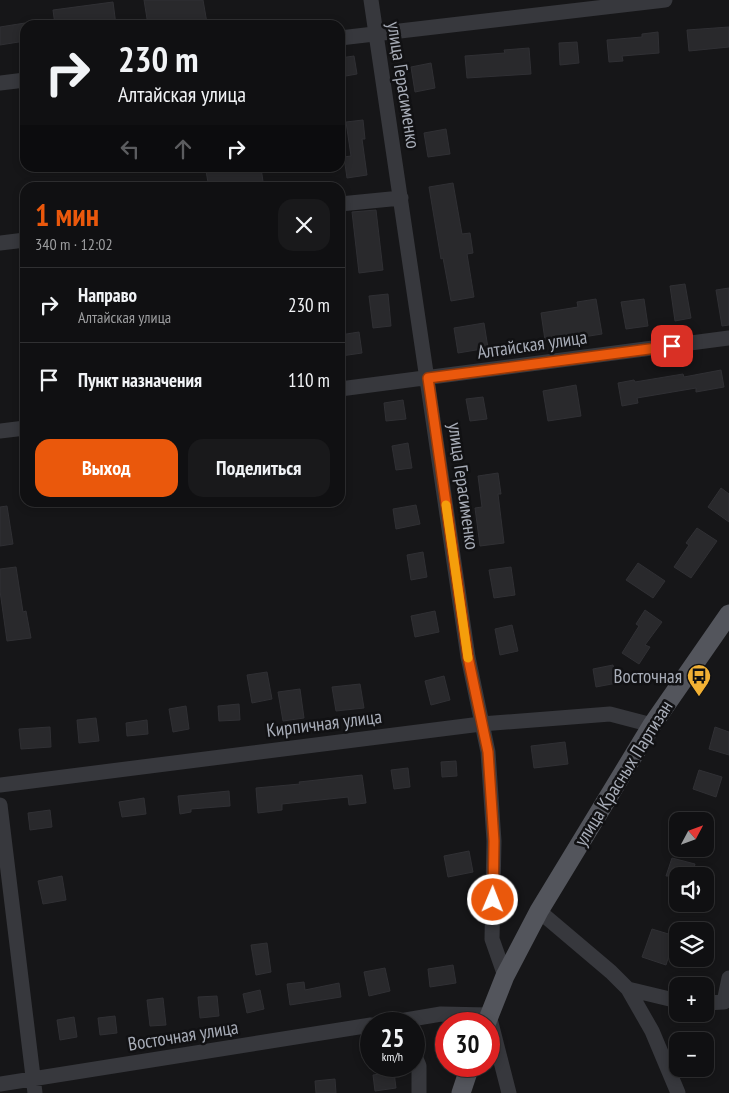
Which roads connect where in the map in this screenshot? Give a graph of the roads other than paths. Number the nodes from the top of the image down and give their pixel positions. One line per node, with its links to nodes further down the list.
1 (371, 0): 3 (street, улица Герасименко)
2 (666, 0): 3 (street)
3 (377, 34): 4 (street); 7 (street, улица Герасименко)
4 (345, 37)
5 (20, 81): 6 (street)
6 (0, 83)
7 (401, 198): 8 (street); 12 (street, улица Герасименко)
8 (345, 204)
9 (20, 241): 10 (street)
10 (0, 243)
11 (729, 338): 12 (street, Алтайская улица)
12 (428, 378): 13 (street, Алтайская улица); 18 (street, улица Герасименко)
13 (345, 388)
14 (20, 429): 15 (street)
15 (0, 431)
16 (729, 614): 17 (main road, улица Красных Партизан)
17 (723, 634): 19 (main road, улица Красных Партизан)
18 (481, 724): 19 (street, Кирпичная улица); 20 (street, Кирпичная улица); 23 (street, улица Герасименко)
19 (652, 725): 22 (main road, улица Красных Партизан)
20 (0, 785)
21 (0, 805): 34 (street)
22 (538, 911): 23 (main road, улица Красных Партизан); 25 (street)
23 (505, 976): 28 (main road, улица Красных Партизан)
24 (729, 978): 27 (street)
25 (628, 989): 26 (street); 38 (street)
26 (669, 999)
27 (714, 1003)
28 (490, 1012)
29 (360, 1027): 34 (street, Восточная улица)
30 (500, 1061): 37 (street)
31 (419, 1077): 35 (street)
32 (466, 1077): 36 (main road)
33 (0, 1084): 34 (street, Восточная улица)
34 (34, 1086)
35 (419, 1093)
36 (461, 1093)
37 (510, 1093)
38 (678, 1093)

